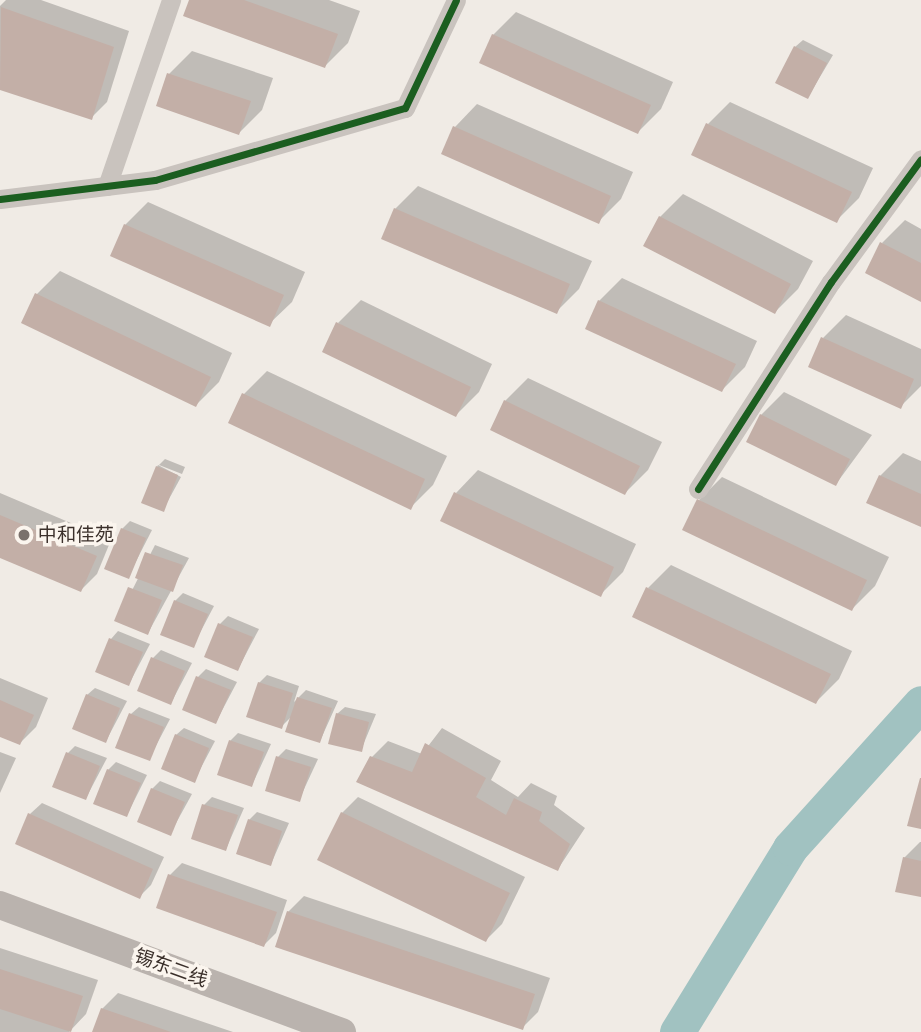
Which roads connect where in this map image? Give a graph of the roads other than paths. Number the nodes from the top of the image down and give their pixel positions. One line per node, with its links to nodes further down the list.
1 (171, 0): 4 (street)
2 (456, 0): 4 (street)
3 (921, 159): 6 (street)
4 (107, 186): 5 (street)
5 (0, 199)
6 (698, 489)
7 (0, 905): 8 (main road, 锡东二线)
8 (342, 1032)

